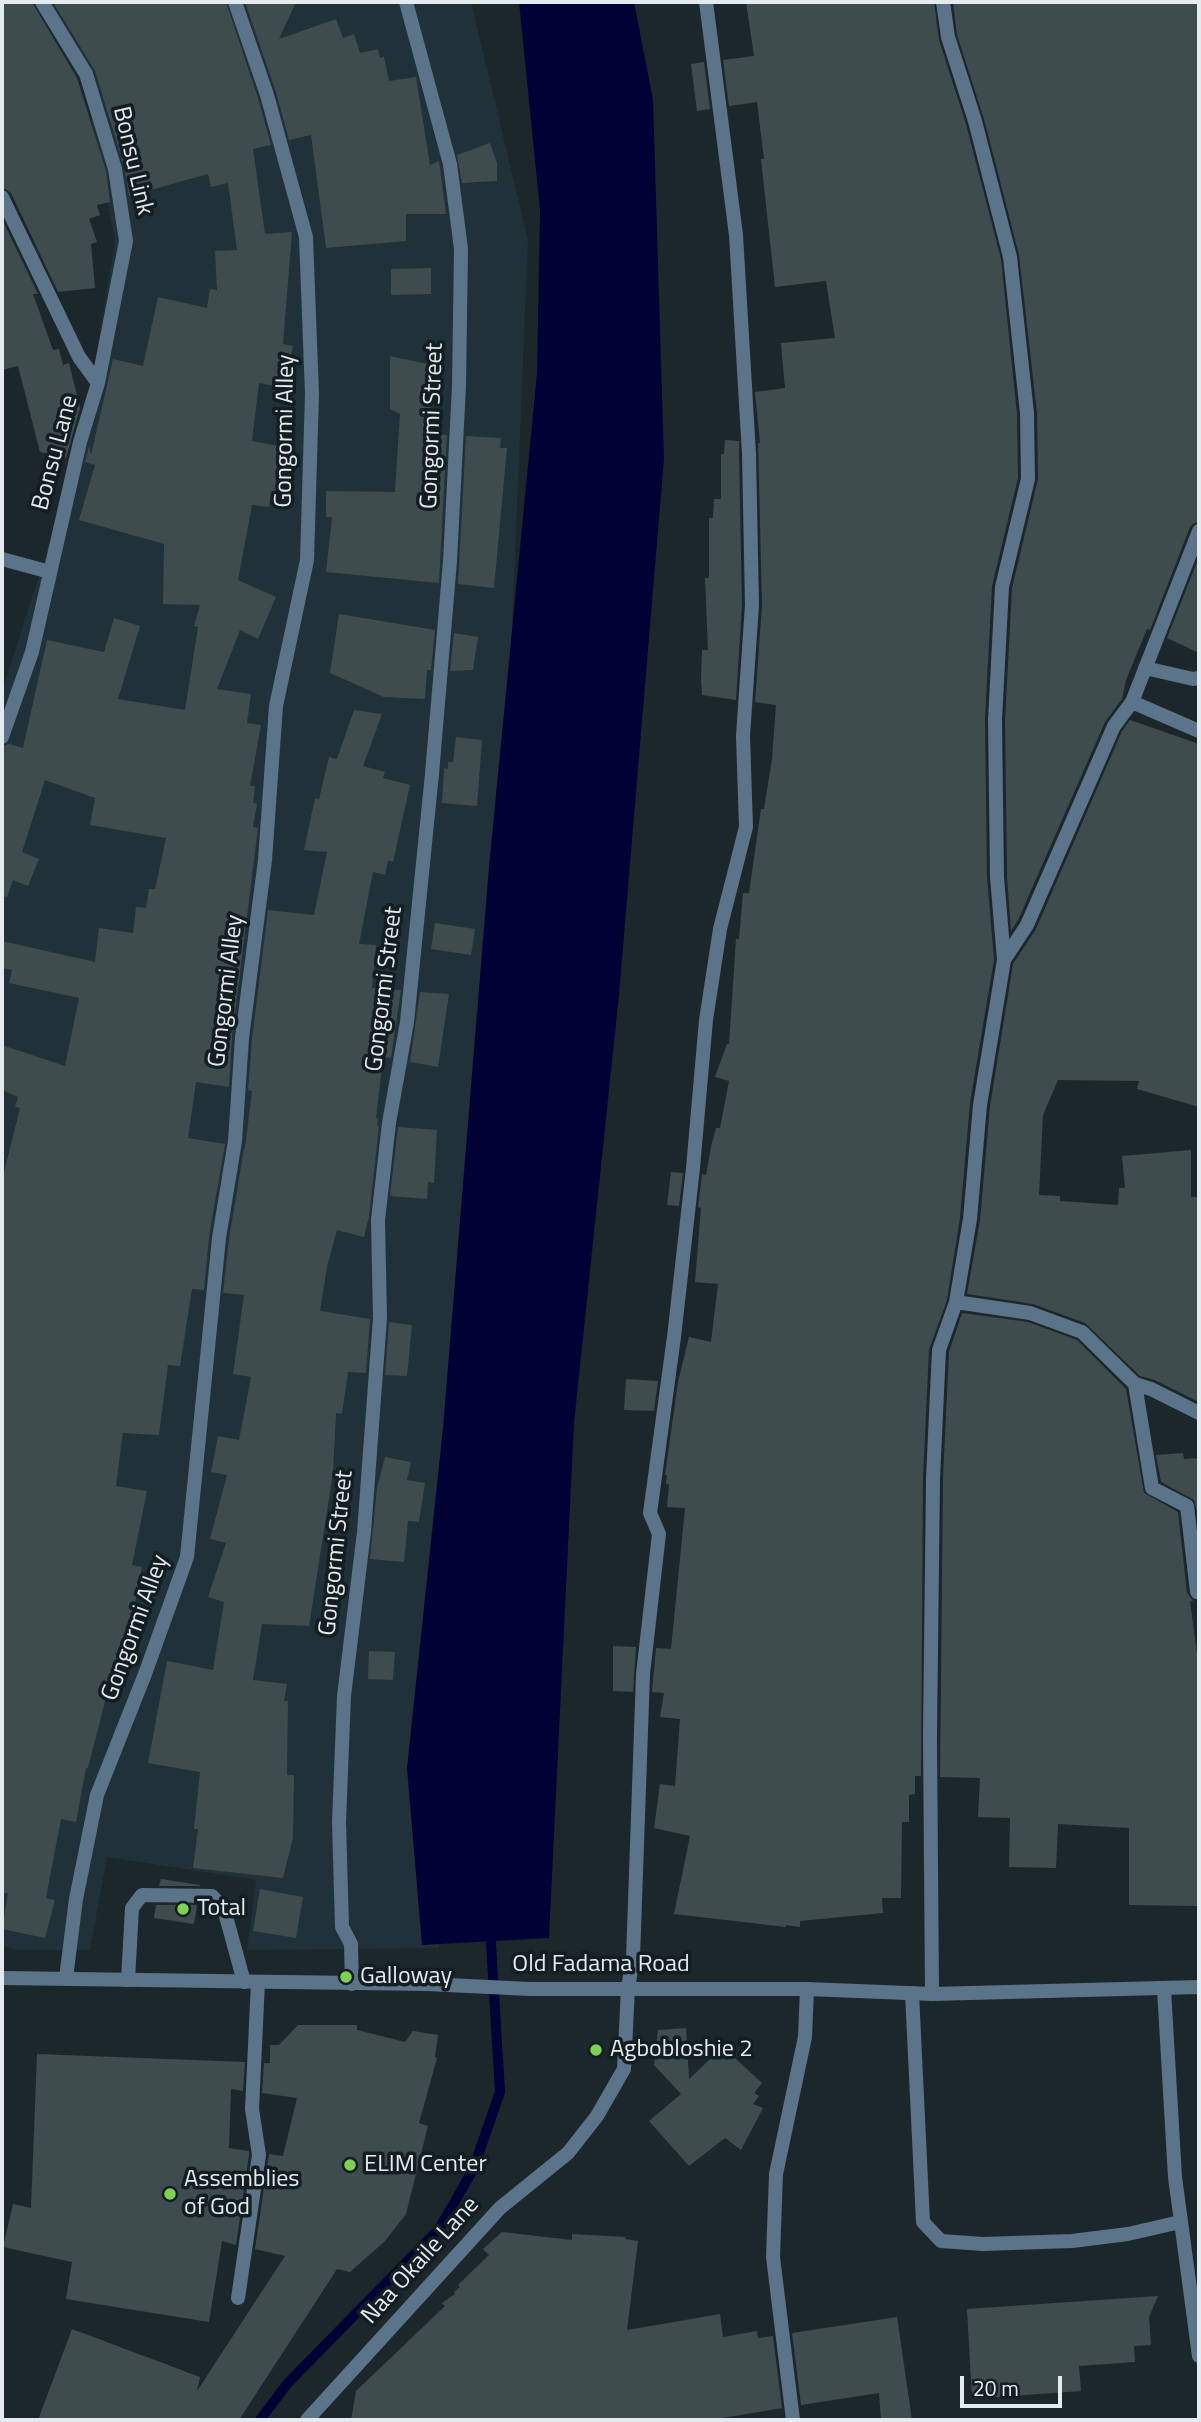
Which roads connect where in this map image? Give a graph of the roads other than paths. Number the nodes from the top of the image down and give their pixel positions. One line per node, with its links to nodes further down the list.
1 (42, 2): 7 (street, Bonsu Link)
2 (235, 2): 22 (street, Gongormi Alley)
3 (406, 2): 25 (street, Gongormi Street)
4 (706, 2): 27 (street, Naa Okaile Lane)
5 (943, 2): 16 (street)
6 (2, 197): 7 (street, Bonsu Lane)
7 (98, 383): 10 (street, Bonsu Lane)
8 (1199, 531): 11 (street)
9 (2, 559): 10 (street)
10 (50, 572): 15 (street, Bonsu Lane)
11 (1146, 668): 12 (street); 13 (street)
12 (1199, 678)
13 (1132, 702): 14 (street); 16 (street)
14 (1199, 731)
15 (2, 737)
16 (1004, 960): 17 (street)
17 (956, 1302): 18 (street); 31 (street)
18 (1135, 1384): 19 (street); 20 (street)
19 (1199, 1413)
20 (1197, 1592)
21 (2, 1978): 22 (street, Old Fadama Road)
22 (66, 1978): 23 (street, Old Fadama Road)
23 (128, 1980): 24 (street, Old Fadama Road); 24 (street)
24 (251, 1982): 25 (street, Old Fadama Road); 33 (street)
25 (352, 1984): 27 (street, Old Fadama Road)
26 (1199, 1987): 29 (street, Old Fadama Road)
27 (628, 1988): 28 (street, Old Fadama Road); 35 (street, Naa Okaile Lane)
28 (807, 1989): 30 (street, Old Fadama Road); 36 (street)
29 (1164, 1989): 31 (street, Old Fadama Road); 32 (street)
30 (912, 1993): 31 (street, Old Fadama Road); 32 (street)
31 (932, 1994)
32 (1180, 2222): 34 (street)
33 (238, 2298)
34 (1199, 2356)
35 (307, 2420)
36 (793, 2420)

